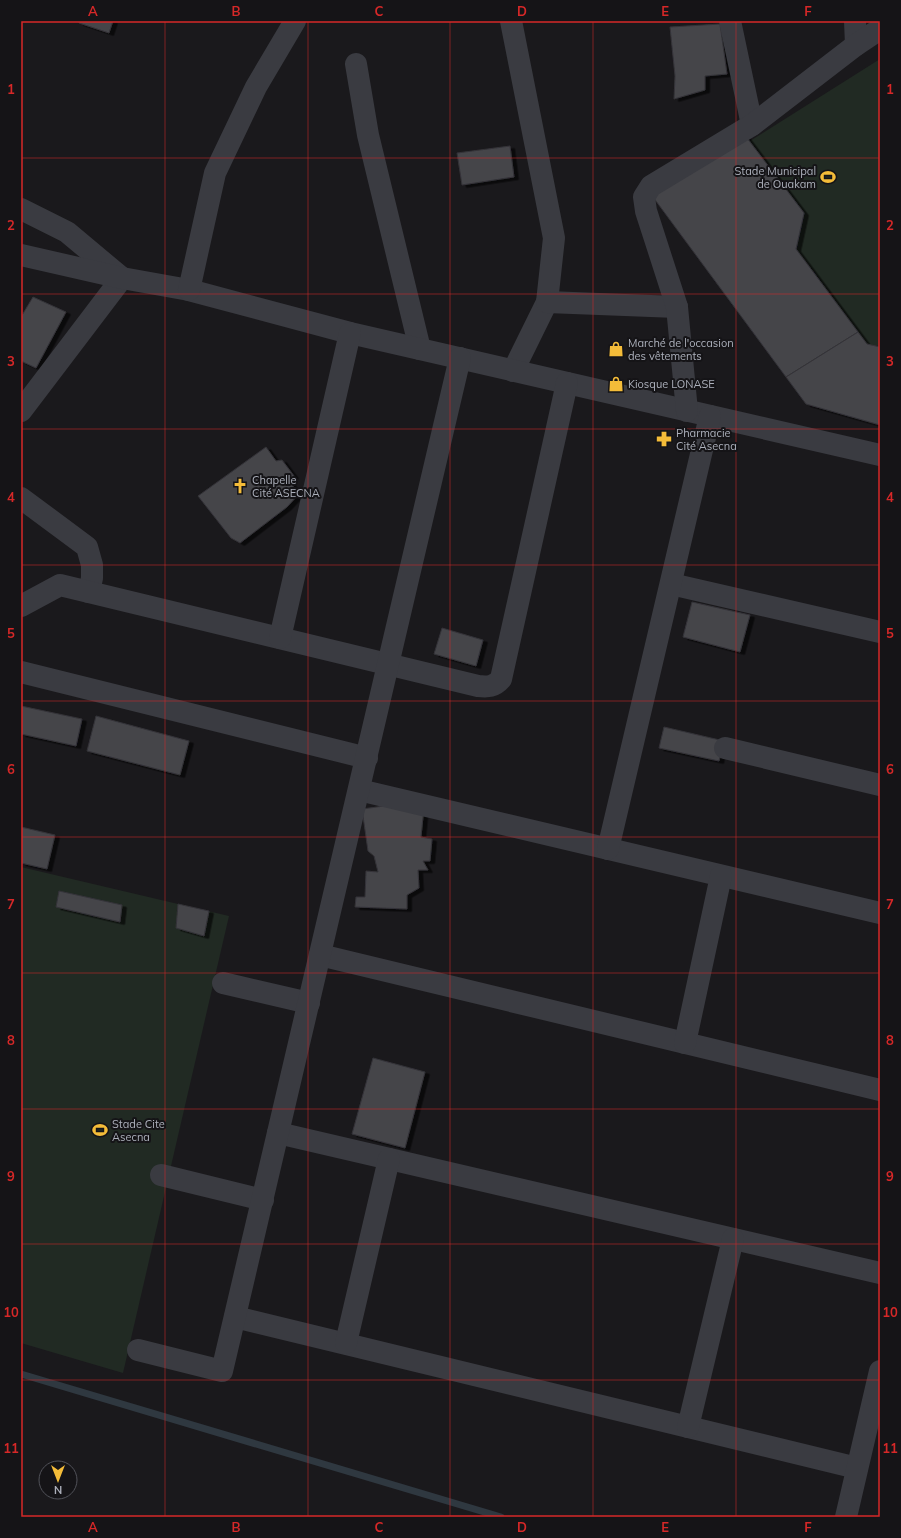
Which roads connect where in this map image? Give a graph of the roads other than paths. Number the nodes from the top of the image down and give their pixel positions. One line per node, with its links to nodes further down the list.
1 (295, 21): 12 (street)
2 (511, 21): 13 (street)
3 (730, 21): 8 (street)
4 (855, 21): 6 (street)
5 (880, 29): 6 (street)
6 (856, 45): 8 (street)
7 (356, 64): 16 (street)
8 (752, 125): 14 (street)
9 (21, 209): 11 (street)
10 (21, 255): 11 (street)
11 (122, 278): 12 (street); 20 (street)
12 (189, 290): 15 (street)
13 (547, 302): 14 (street); 18 (street)
14 (677, 307): 21 (street)
15 (350, 333): 16 (street); 29 (street)
16 (420, 349): 17 (street)
17 (460, 358): 18 (street); 30 (street)
18 (513, 371): 19 (street)
19 (566, 383): 21 (street); 30 (street)
20 (21, 411)
21 (687, 411): 22 (street)
22 (710, 416): 23 (street); 25 (street)
23 (880, 455)
24 (21, 498): 26 (street)
25 (671, 584): 28 (street); 36 (street)
26 (89, 592): 27 (street); 29 (street)
27 (21, 606)
28 (880, 632)
29 (280, 638): 30 (street)
30 (389, 664): 33 (street)
31 (21, 672): 33 (street)
32 (725, 748): 34 (street)
33 (367, 758): 35 (street)
34 (880, 785)
35 (359, 790): 36 (street); 39 (street)
36 (608, 849): 37 (street)
37 (721, 876): 38 (street); 42 (street)
38 (880, 913)
39 (320, 955): 41 (street); 42 (street)
40 (223, 983): 41 (street)
41 (309, 1003): 44 (street)
42 (685, 1043): 43 (street)
43 (880, 1090)
44 (278, 1133): 45 (street); 47 (street)
45 (389, 1159): 48 (street); 51 (street)
46 (161, 1175): 47 (street)
47 (262, 1200): 50 (street)
48 (733, 1239): 49 (street); 55 (street)
49 (880, 1273)
50 (235, 1316): 51 (street); 52 (street)
51 (346, 1343): 55 (street)
52 (138, 1350)
53 (880, 1371): 54 (street)
54 (874, 1419): 56 (street)
55 (688, 1427): 56 (street)
56 (857, 1468): 57 (street)
57 (846, 1517)

